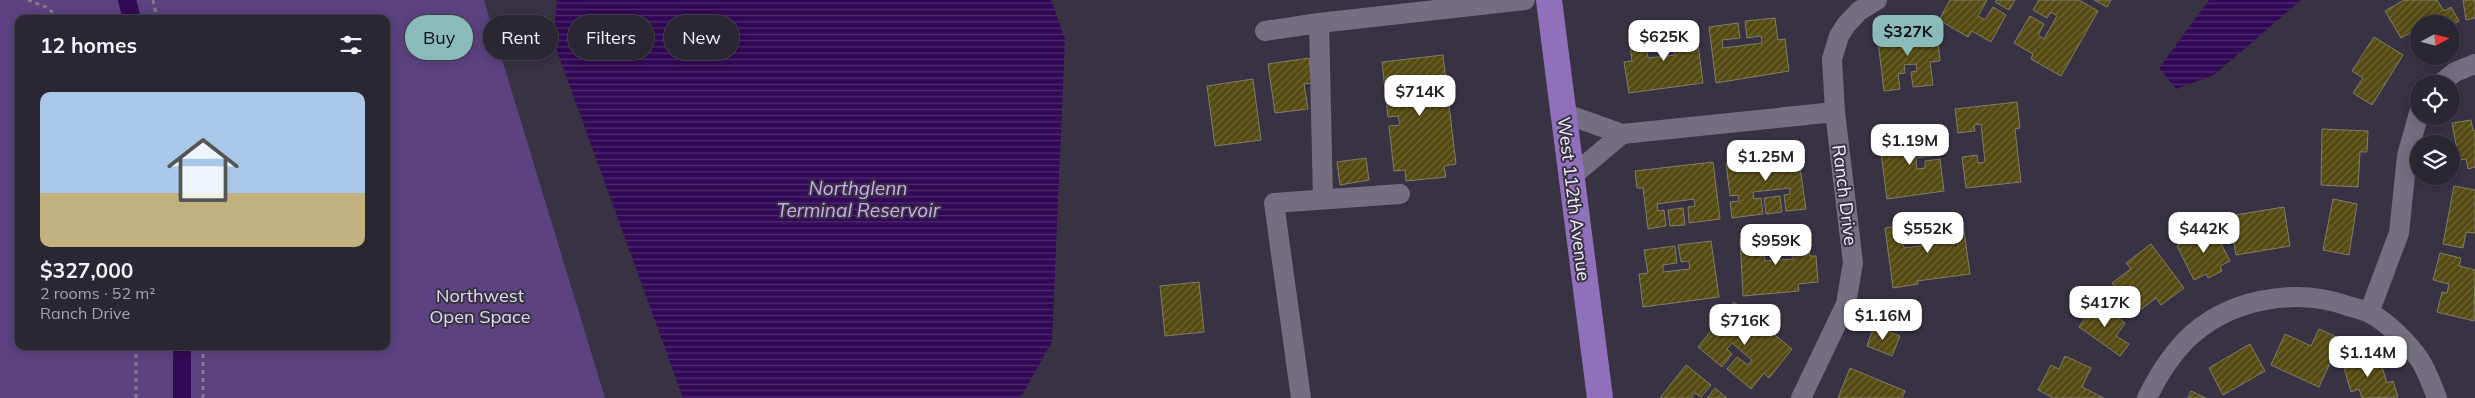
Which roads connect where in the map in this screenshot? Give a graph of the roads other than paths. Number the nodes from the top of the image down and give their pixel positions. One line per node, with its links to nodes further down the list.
1 (1525, 0): 4 (street)
2 (1549, 0): 9 (main road, West 112th Avenue)
3 (1877, 0): 8 (street, Ranch Drive)
4 (1319, 23): 5 (street); 14 (street)
5 (1265, 31)
6 (2475, 64): 7 (street)
7 (2451, 75)
8 (1835, 112): 11 (street); 18 (street, Ranch Drive)
9 (1563, 113): 11 (street); 12 (main road, West 112th Avenue)
10 (2416, 125): 15 (street)
11 (1622, 134): 12 (street)
12 (1571, 177): 17 (main road, West 112th Avenue)
13 (1400, 194): 14 (street)
14 (1323, 199): 16 (street)
15 (2369, 313): 19 (street); 20 (street)
16 (1301, 398)
17 (1600, 398)
18 (1801, 398)
19 (2147, 398)
20 (2437, 398)

